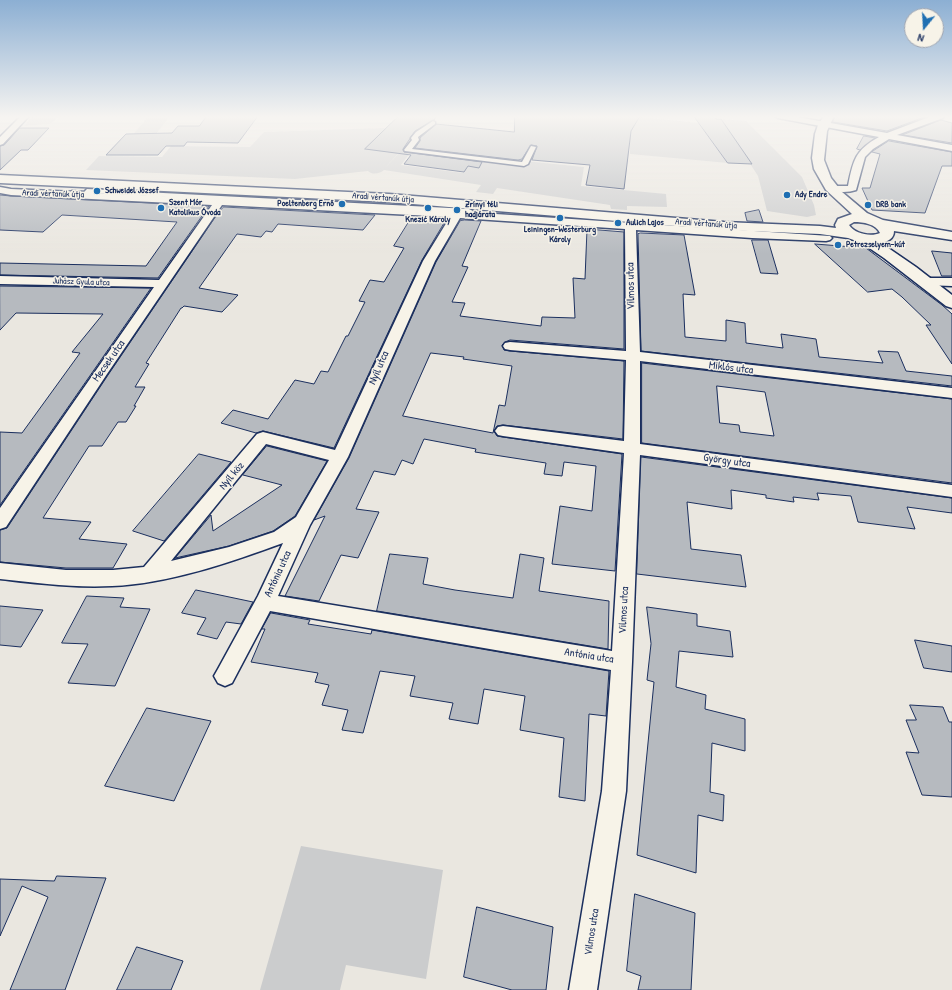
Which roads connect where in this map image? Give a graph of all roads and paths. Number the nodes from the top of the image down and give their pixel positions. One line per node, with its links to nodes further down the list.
1 (509, 162): 2 (street)
2 (525, 162)
3 (818, 162): 7 (street)
4 (858, 162): 7 (street)
5 (0, 179): 12 (street, Aradi vértanúk útja)
6 (0, 189): 8 (street, Aradi vértanúk útja); 9 (street)
7 (835, 192): 10 (street); 14 (street)
8 (220, 201): 9 (street, Aradi vértanúk útja); 23 (street, Mecsek utca)
9 (462, 215): 11 (street, Aradi vértanúk útja); 30 (street, Nyíl utca)
10 (843, 221): 13 (street, Aradi vértanúk útja); 14 (street, Aradi vértanúk útja); 16 (street)
11 (630, 227): 15 (street, Aradi vértanúk útja); 26 (street, Vilmos utca)
12 (766, 227): 13 (street, Aradi vértanúk útja); 15 (street, Aradi vértanúk útja)
13 (783, 228): 16 (street, Aradi vértanúk útja)
14 (881, 229): 16 (street, Aradi vértanúk útja); 17 (street); 19 (street)
15 (752, 235): 18 (street, Aradi vértanúk útja)
16 (858, 236): 19 (street)
17 (952, 236)
18 (826, 238)
19 (906, 265): 21 (street)
20 (0, 280): 23 (street, Juhász Gyula utca)
21 (928, 282): 22 (street); 24 (street)
22 (952, 282)
23 (162, 284): 32 (street, Mecsek utca)
24 (952, 303)
25 (510, 346): 26 (street, Miklós utca)
26 (633, 356): 27 (street, Miklós utca); 29 (street, Vilmos utca)
27 (952, 393)
28 (503, 430): 29 (street, György utca)
29 (632, 448): 31 (street, György utca); 39 (street, Vilmos utca)
30 (340, 457): 33 (street, Nyíl utca); 37 (street, Nyíl köz)
31 (952, 491)
32 (0, 522)
33 (302, 522): 34 (street, Antónia utca); 36 (street, Antónia utca)
34 (262, 544): 36 (street); 37 (street, Antónia utca)
35 (0, 571): 37 (street, Antónia utca)
36 (278, 572): 38 (street, Antónia utca)
37 (150, 574)
38 (265, 602): 39 (street, Antónia utca); 40 (street)
39 (622, 662): 41 (street, Vilmos utca)
40 (225, 676)
41 (583, 990)

